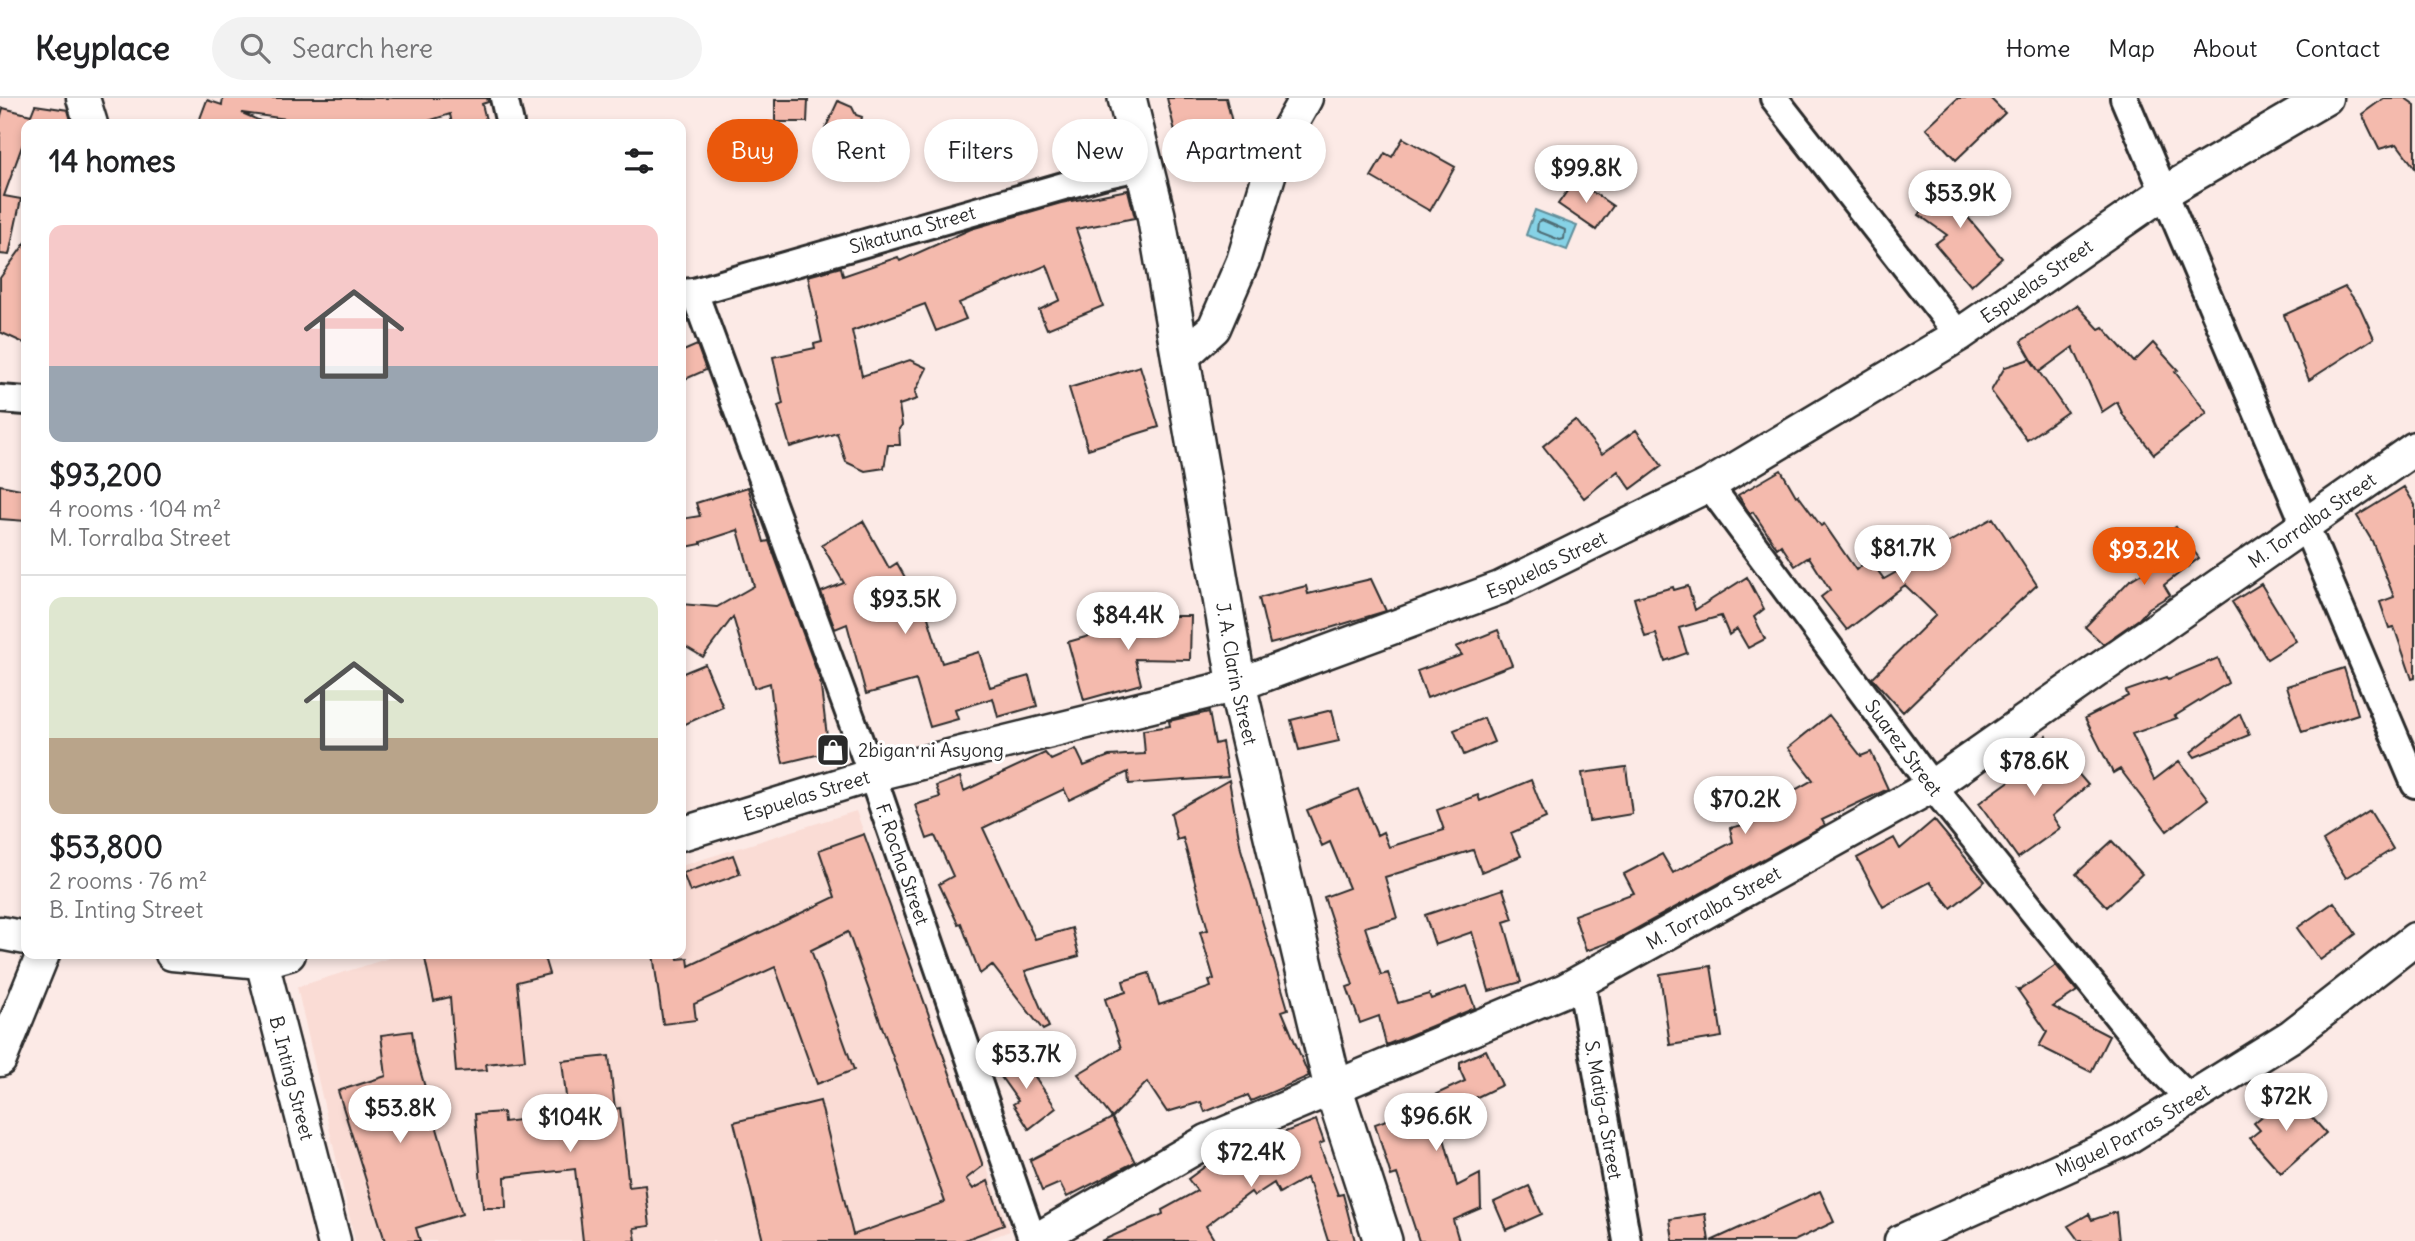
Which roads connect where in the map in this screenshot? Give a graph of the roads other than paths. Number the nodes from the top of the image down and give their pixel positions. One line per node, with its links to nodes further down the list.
1 (83, 98): 8 (street)
2 (504, 98): 9 (street)
3 (1126, 98): 10 (main road, J. A. Clarin Street)
4 (1306, 98): 16 (street)
5 (1774, 98): 15 (street)
6 (2124, 98): 13 (street)
7 (2326, 98): 13 (street, Espuelas Street)
8 (89, 119)
9 (509, 119)
10 (1131, 119)
11 (1077, 182): 14 (street, Sikatuna Street)
12 (1147, 182): 16 (main road, J. A. Clarin Street)
13 (2163, 193): 15 (street, Espuelas Street); 21 (street)
14 (687, 292): 23 (street, F. Rocha Street)
15 (1959, 335): 20 (street, Espuelas Street)
16 (1180, 359): 22 (main road, J. A. Clarin Street)
17 (0, 399): 18 (street)
18 (21, 401)
19 (2415, 448): 21 (street, M. Torralba Street)
20 (1709, 485): 22 (street, Espuelas Street); 25 (street, Suarez Street)
21 (2305, 526): 24 (street); 25 (street, M. Torralba Street)
22 (1237, 685): 23 (street, Espuelas Street); 34 (main road, J. A. Clarin Street)
23 (872, 775): 26 (street, Espuelas Street); 37 (street, F. Rocha Street)
24 (2415, 784)
25 (1932, 786): 32 (street, M. Torralba Street); 35 (street, Suarez Street)
26 (686, 832)
27 (0, 933): 28 (street)
28 (21, 937)
29 (2415, 939): 35 (street, Miguel Parras Street)
30 (41, 959): 33 (street)
31 (270, 959): 36 (street, B. Inting Street)
32 (1581, 981): 34 (street, M. Torralba Street); 39 (street, S. Matig-a Street)
33 (0, 1060)
34 (1333, 1087): 37 (street, M. Torralba Street); 38 (main road, J. A. Clarin Street)
35 (2191, 1100): 40 (street, Miguel Parras Street)
36 (334, 1241)
37 (1034, 1241)
38 (1383, 1241)
39 (1627, 1241)
40 (1901, 1241)

